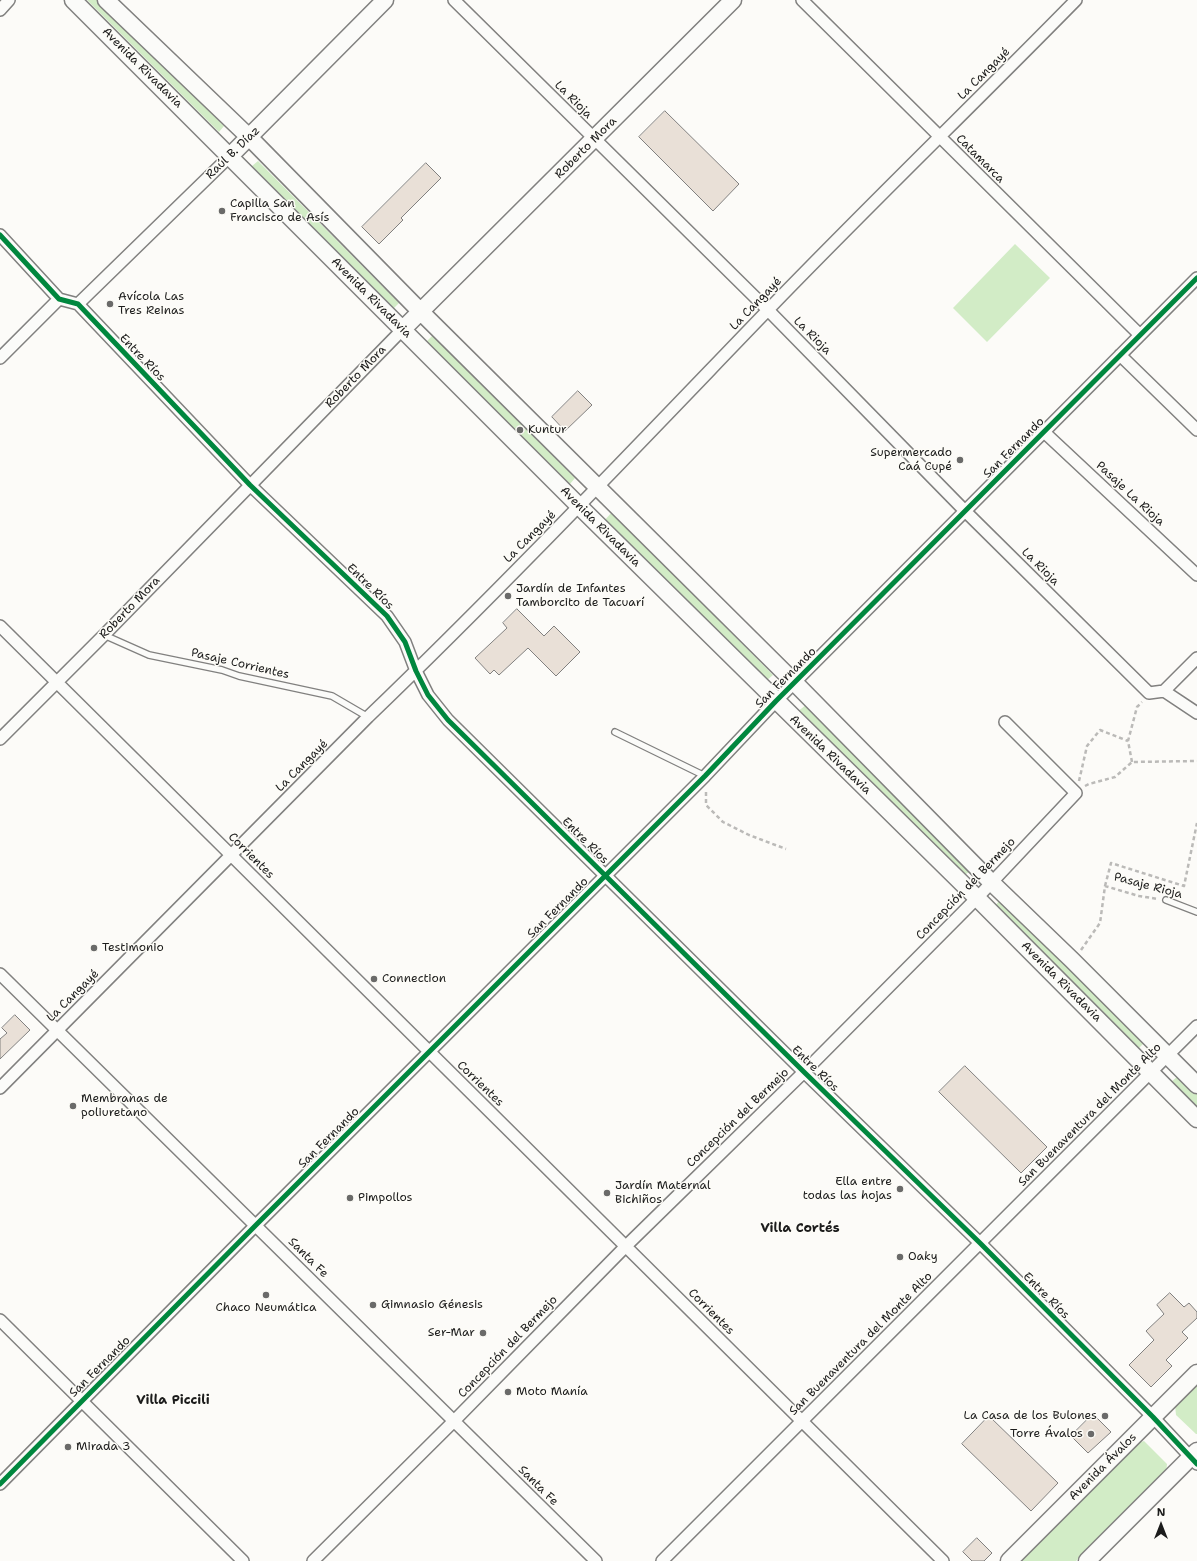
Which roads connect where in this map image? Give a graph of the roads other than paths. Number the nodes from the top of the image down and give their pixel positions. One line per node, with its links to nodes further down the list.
1 (9, 0): 9 (street)
2 (73, 0): 13 (street, Avenida Rivadavia)
3 (106, 0): 10 (street, Avenida Rivadavia)
4 (385, 0): 10 (street, Raúl B. Díaz)
5 (454, 0): 12 (street, La Rioja)
6 (733, 0): 12 (street, Roberto Mora)
7 (802, 0): 11 (street, Catamarca)
8 (1076, 0): 11 (street, La Cangayé)
9 (0, 10)
10 (249, 137): 13 (street, Raúl B. Díaz); 19 (street, Avenida Rivadavia)
11 (940, 138): 18 (street, La Cangayé); 21 (street, Catamarca)
12 (594, 140): 18 (street, La Rioja); 19 (street, Roberto Mora)
13 (230, 156): 17 (street, Raúl B. Díaz); 20 (street, Avenida Rivadavia)
14 (0, 235): 16 (street)
15 (1196, 280): 21 (street, San Fernando)
16 (59, 299): 17 (street); 23 (street)
17 (78, 304): 26 (street, Entre Ríos)
18 (768, 310): 27 (street, La Cangayé); 29 (street, La Rioja)
19 (421, 312): 20 (street, Roberto Mora); 27 (street, Avenida Rivadavia)
20 (403, 329): 26 (street, Roberto Mora); 28 (street, Avenida Rivadavia)
21 (1140, 335): 22 (street, San Fernando)
22 (1120, 355): 24 (street); 25 (street, San Fernando)
23 (0, 358)
24 (1197, 430)
25 (1044, 432): 29 (street, San Fernando); 30 (street, Pasaje La Rioja)
26 (250, 485): 32 (street, Roberto Mora); 34 (street, Entre Ríos)
27 (597, 487): 28 (street, La Cangayé); 36 (street, Avenida Rivadavia)
28 (579, 506): 34 (street, La Cangayé); 38 (street, Avenida Rivadavia)
29 (965, 511): 36 (street, San Fernando); 37 (street, La Rioja)
30 (1197, 575)
31 (0, 626): 35 (street, Corrientes)
32 (104, 635): 35 (street, Roberto Mora); 40 (lane, Pasaje Corrientes)
33 (1197, 658): 37 (street)
34 (416, 671): 40 (street, La Cangayé); 46 (street, Entre Ríos)
35 (57, 682): 43 (street, Roberto Mora); 45 (street, Corrientes)
36 (795, 683): 38 (street, San Fernando); 47 (street, Avenida Rivadavia)
37 (1164, 690): 39 (street)
38 (776, 701): 44 (street, San Fernando); 48 (street, Avenida Rivadavia)
39 (1197, 714)
40 (368, 718): 45 (street, La Cangayé)
41 (1005, 722): 47 (street, Concepción del Bermejo)
42 (615, 732): 44 (lane)
43 (0, 739)
44 (706, 776): 46 (street, San Fernando)
45 (232, 855): 53 (street, La Cangayé); 54 (street, Corrientes)
46 (605, 875): 54 (street, San Fernando); 56 (street, Entre Ríos)
47 (992, 883): 48 (street, Concepción del Bermejo); 55 (street, Avenida Rivadavia)
48 (977, 898): 56 (street, Concepción del Bermejo); 57 (street, Avenida Rivadavia)
49 (1166, 900): 50 (lane, Pasaje Rioja)
50 (1197, 912)
51 (0, 974): 53 (street, Santa Fe)
52 (1197, 1026): 55 (street, San Buenaventura del Monte Alto)
53 (58, 1030): 59 (street, La Cangayé); 61 (street, Santa Fe)
54 (429, 1052): 61 (street, San Fernando); 63 (street, Corrientes)
55 (1168, 1057): 57 (street, San Buenaventura del Monte Alto); 58 (street, Avenida Rivadavia)
56 (804, 1072): 62 (street, Entre Ríos); 63 (street, Concepción del Bermejo)
57 (1150, 1073): 60 (street, Avenida Rivadavia); 62 (street, San Buenaventura del Monte Alto)
58 (1197, 1085)
59 (0, 1088)
60 (1197, 1119)
61 (256, 1225): 66 (street, San Fernando); 68 (street, Santa Fe)
62 (980, 1243): 67 (street, Entre Ríos); 69 (street, San Buenaventura del Monte Alto)
63 (626, 1246): 68 (street, Concepción del Bermejo); 69 (street, Corrientes)
64 (0, 1320): 66 (street)
65 (1197, 1373): 67 (street, Avenida Ávalos)
66 (81, 1400): 71 (street, San Fernando); 72 (street)
67 (1153, 1417): 70 (street, Entre Ríos); 77 (street, Avenida Ávalos)
68 (454, 1421): 73 (street, Concepción del Bermejo); 74 (street, Santa Fe)
69 (802, 1422): 75 (street, San Buenaventura del Monte Alto); 76 (street, Corrientes)
70 (1195, 1457): 78 (street)
71 (0, 1484)
72 (243, 1561)
73 (313, 1561)
74 (596, 1561)
75 (662, 1561)
76 (943, 1561)
77 (1009, 1561)
78 (1087, 1561)

